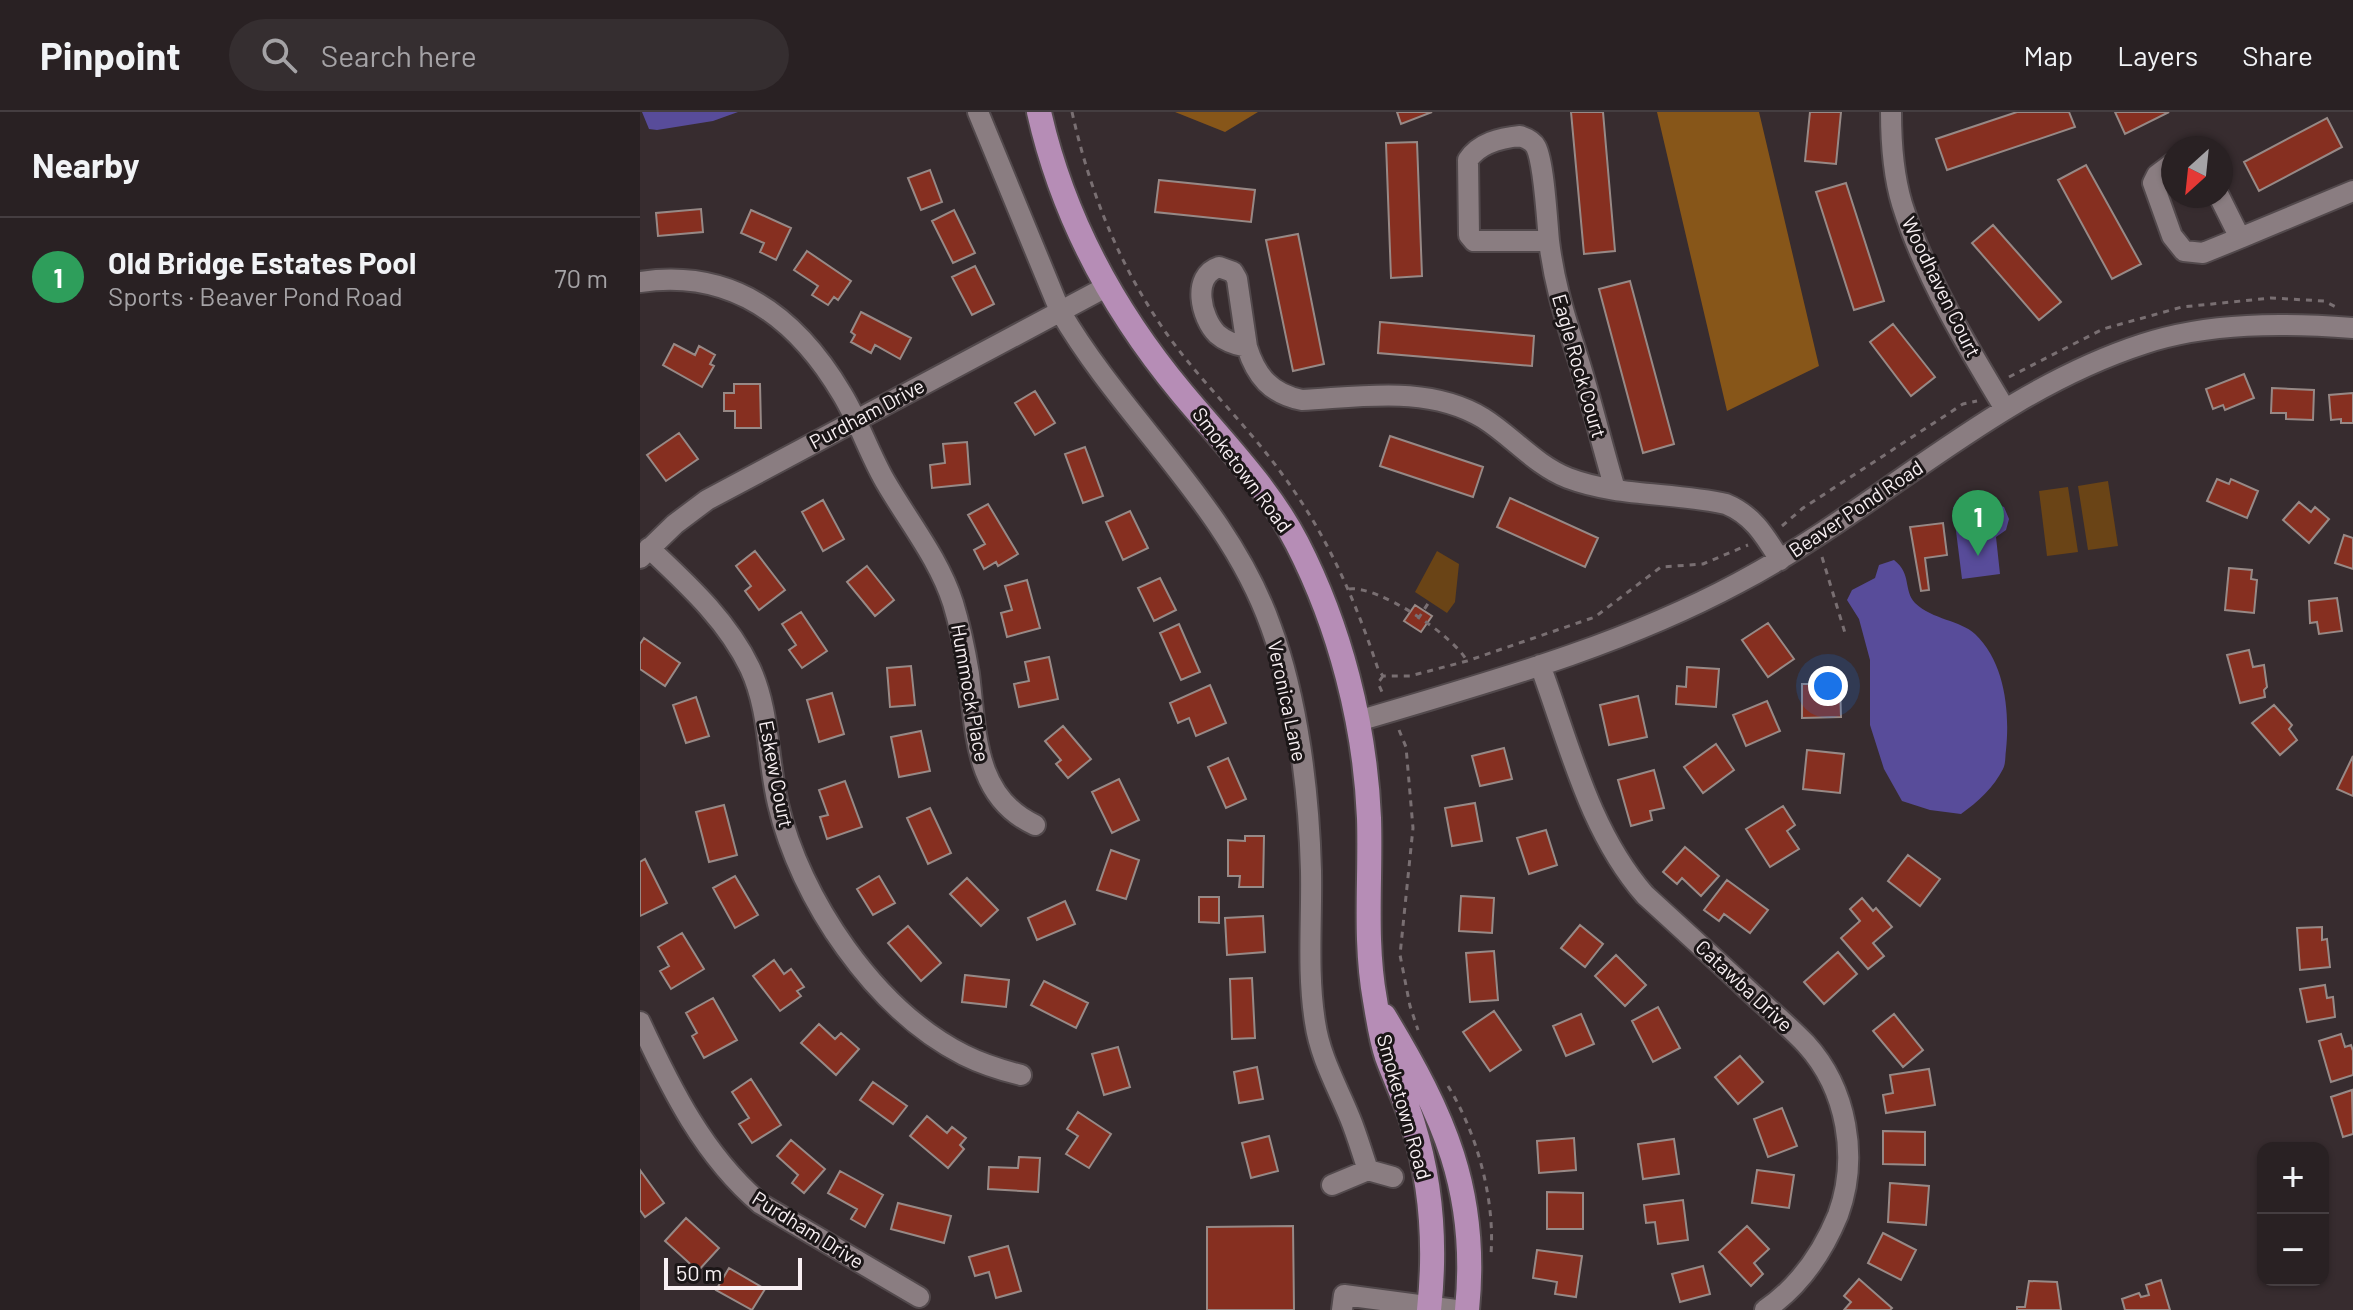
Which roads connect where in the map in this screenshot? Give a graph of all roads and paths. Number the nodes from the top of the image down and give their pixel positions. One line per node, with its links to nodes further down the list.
1 (978, 112): 14 (street, Veronica Lane)
2 (1039, 112): 13 (main road, Smoketown Road)
3 (1072, 112): 26 (path)
4 (1891, 112): 18 (street, Woodhaven Court)
5 (2161, 172): 7 (street)
6 (2353, 191): 10 (street)
7 (2161, 204)
8 (2162, 208): 10 (street)
9 (2225, 208): 10 (street)
10 (2240, 238)
11 (1549, 241): 11 (street, Eagle Rock Court); 20 (street, Eagle Rock Court)
12 (640, 282): 19 (street, Hummock Place)
13 (1106, 287): 14 (street, Purdham Drive); 34 (main road, Smoketown Road)
14 (1060, 311): 19 (street, Purdham Drive); 42 (street, Veronica Lane)
15 (2353, 328): 18 (street, Beaver Pond Road)
16 (1247, 347): 20 (street)
17 (1976, 401): 21 (path)
18 (2005, 409): 25 (street, Beaver Pond Road)
19 (856, 420): 23 (street, Purdham Drive); 36 (street, Hummock Place)
20 (1615, 489): 25 (street)
21 (1780, 529)
22 (1750, 544): 30 (path)
23 (645, 553): 40 (street, Eskew Court)
24 (1822, 557): 29 (path)
25 (1780, 560): 31 (street, Beaver Pond Road)
26 (1349, 589): 28 (path); 32 (path)
27 (1429, 602): 28 (path)
28 (1418, 619): 30 (path)
29 (1845, 633)
30 (1467, 661): 32 (path)
31 (1540, 665): 34 (street, Beaver Pond Road); 51 (street, Catawba Drive)
32 (1383, 676): 33 (path)
33 (1378, 683)
34 (1358, 721): 37 (main road, Smoketown Road)
35 (1399, 731): 39 (path)
36 (1035, 825)
37 (1375, 1001): 47 (main road, Smoketown Road); 50 (main road, Smoketown Road)
38 (640, 1022): 46 (street, Purdham Drive)
39 (1420, 1034)
40 (1021, 1075)
41 (1445, 1080): 45 (path)
42 (1368, 1170): 43 (street); 44 (street)
43 (1393, 1177)
44 (1332, 1185)
45 (1491, 1259)
46 (919, 1297)
47 (1430, 1308): 48 (street); 49 (street)
48 (1342, 1310)
49 (1456, 1310)
50 (1467, 1310)
51 (1765, 1310)

